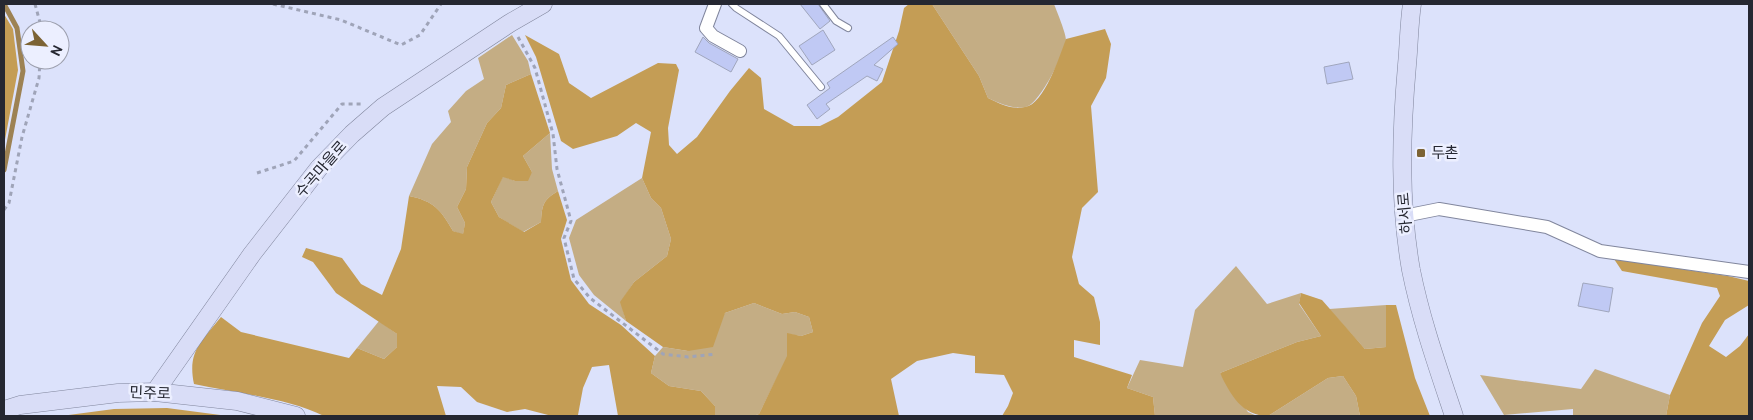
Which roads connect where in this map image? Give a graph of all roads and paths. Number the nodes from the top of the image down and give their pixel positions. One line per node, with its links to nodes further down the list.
1 (35, 4): 9 (path)
2 (273, 4): 3 (path)
3 (441, 4)
4 (543, 4): 10 (street, 수곡마을로)
5 (715, 4): 12 (street)
6 (732, 4): 14 (lane)
7 (823, 4): 11 (lane)
8 (1412, 4): 18 (street, 하서로)
9 (39, 20)
10 (510, 23): 15 (street, 수곡마을로); 20 (path)
11 (848, 28)
12 (740, 52)
13 (39, 70): 17 (path)
14 (821, 87)
15 (383, 107): 16 (path); 21 (street, 수곡마을로)
16 (257, 172)
17 (4, 210)
18 (1404, 216): 19 (street); 24 (street, 하서로)
19 (1749, 272)
20 (716, 354)
21 (155, 392): 22 (street, 민주로); 23 (street, 민주로)
22 (4, 410)
23 (296, 416)
24 (1454, 416)

